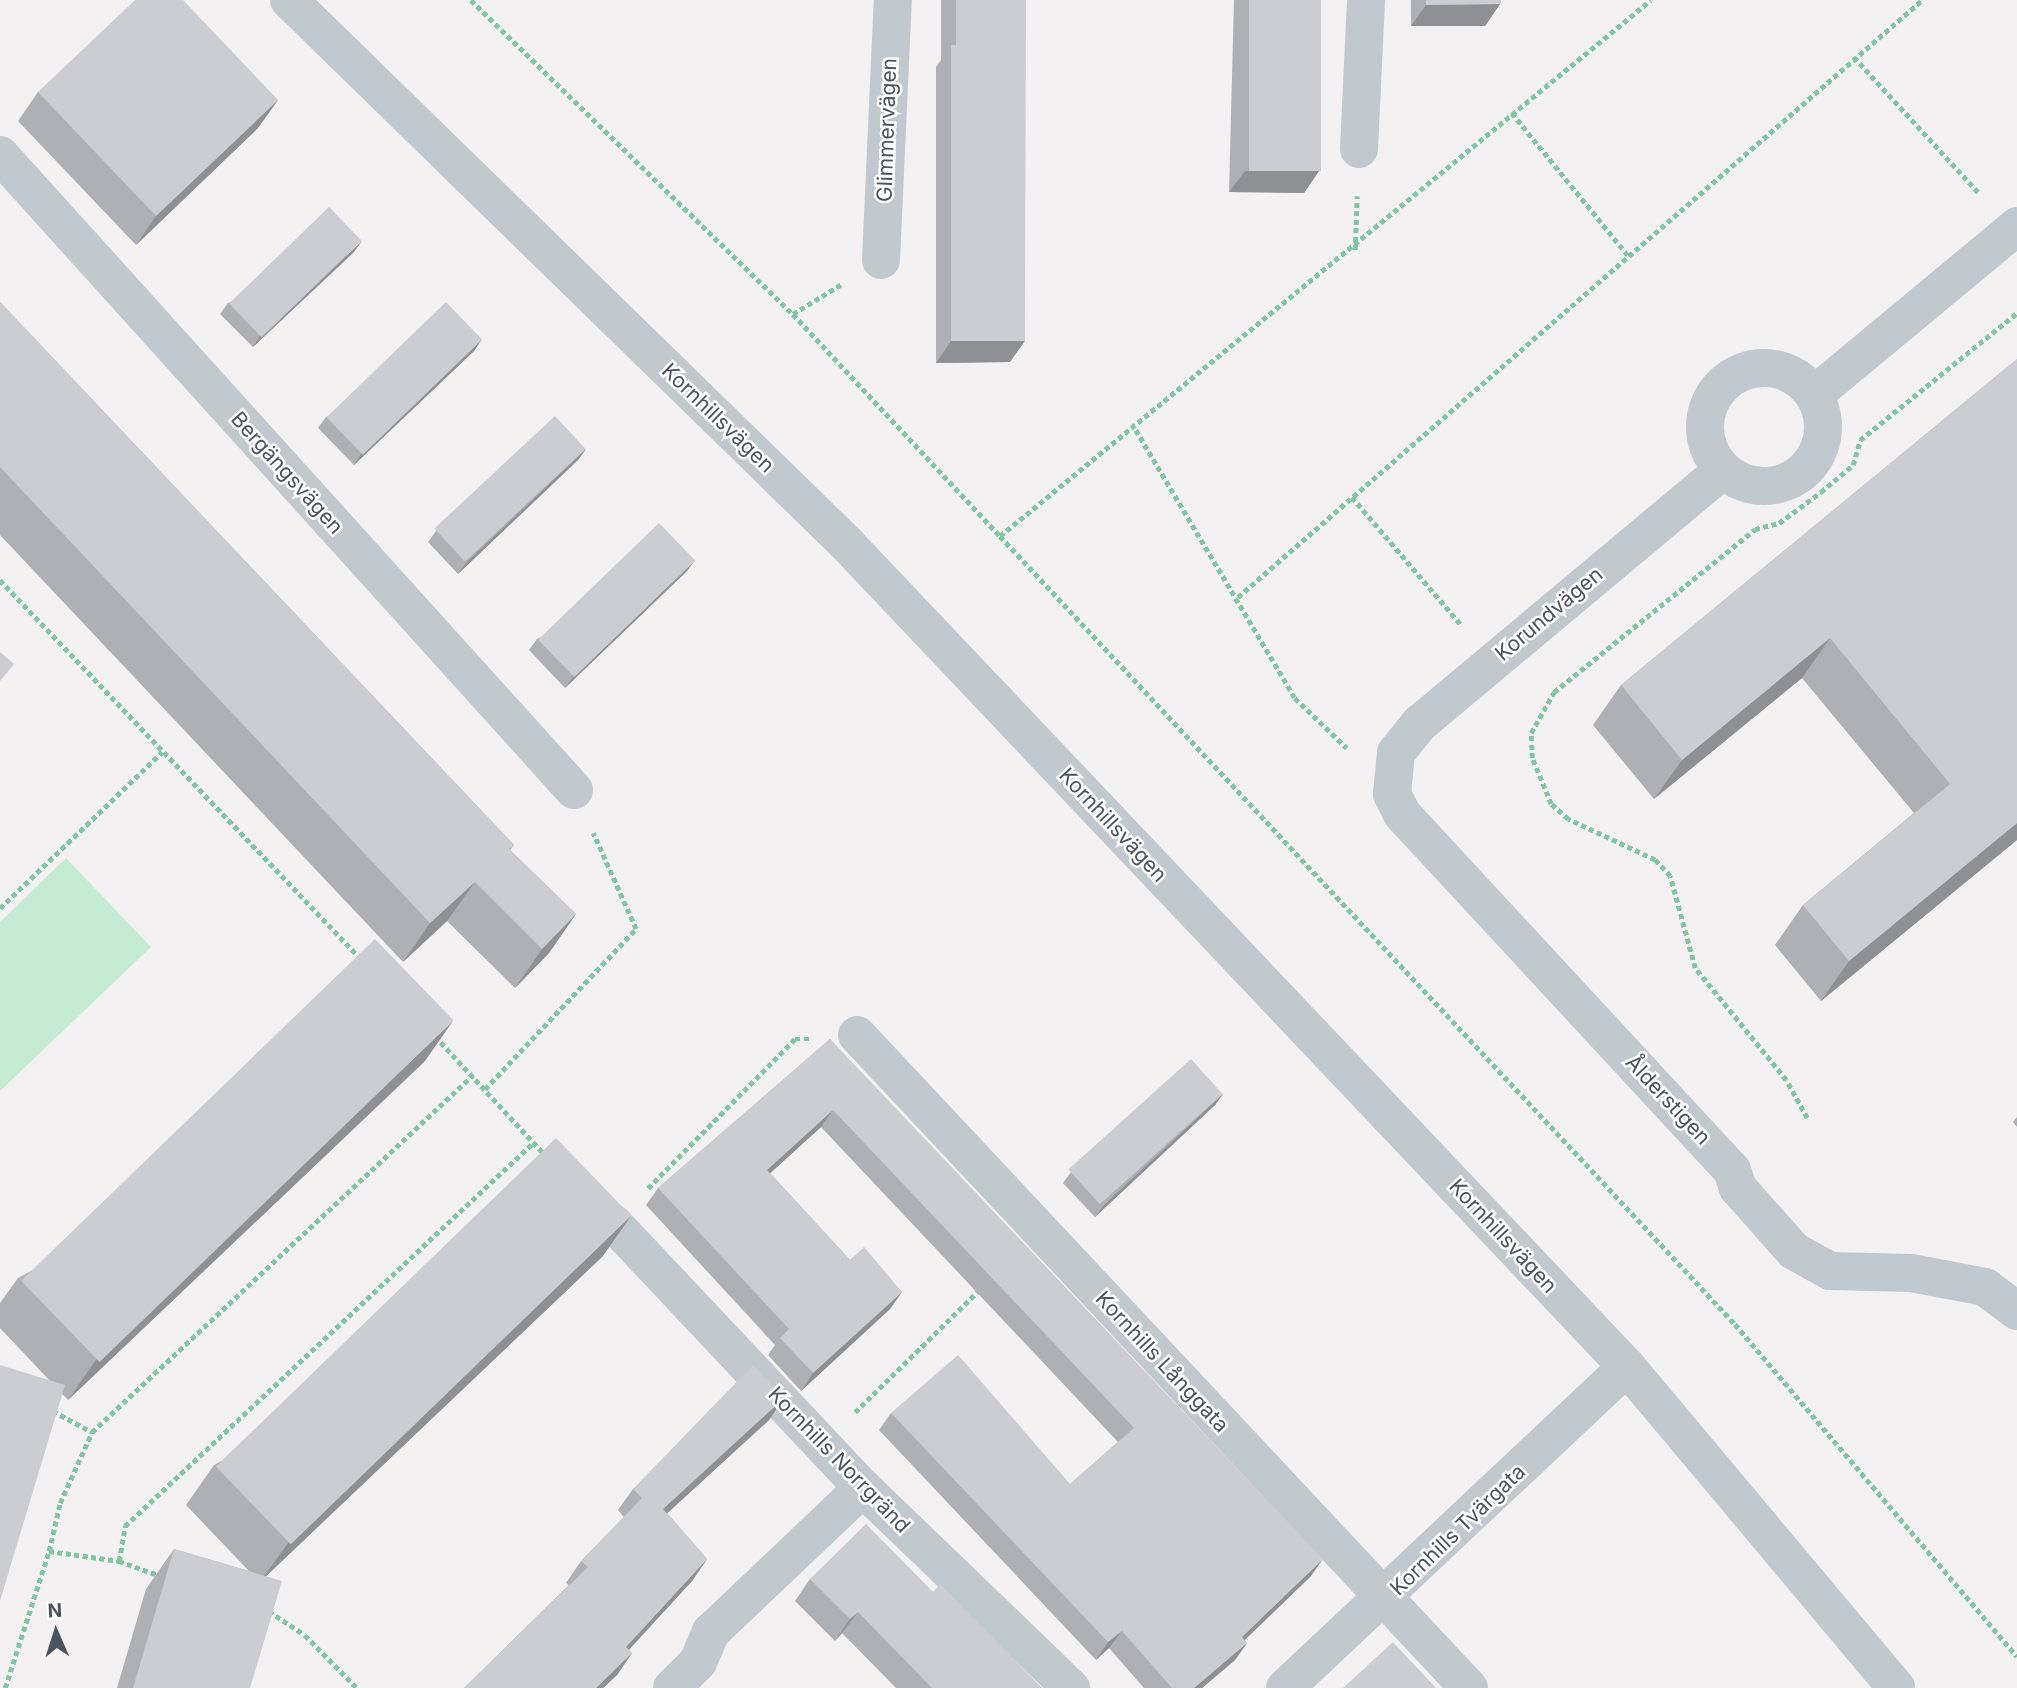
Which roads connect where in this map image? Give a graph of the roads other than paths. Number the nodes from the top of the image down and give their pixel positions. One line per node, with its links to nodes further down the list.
1 (289, 0): 15 (street, Kornhillsvägen)
2 (892, 0): 7 (street, Glimmervägen)
3 (1366, 0): 4 (street)
4 (1359, 149)
5 (0, 155): 11 (street, Bergängsvägen)
6 (2015, 228): 8 (street)
7 (881, 260)
8 (1815, 394): 9 (street); 9 (street)
9 (1723, 470): 10 (street, Korundvägen)
10 (1391, 771): 14 (street, Ålderstigen)
11 (574, 790)
12 (857, 1035): 17 (street, Kornhills Långgata)
13 (614, 1224): 16 (street, Kornhills Norrgränd)
14 (2017, 1311)
15 (1627, 1367): 17 (street, Kornhills Tvärgata); 22 (street, Kornhillsvägen)
16 (863, 1488): 18 (street); 19 (street, Kornhills Norrgränd)
17 (1386, 1599): 20 (street, Kornhills Tvärgata); 21 (street, Kornhills Långgata)
18 (672, 1688)
19 (1071, 1688)
20 (1285, 1688)
21 (1469, 1688)
22 (1896, 1688)

